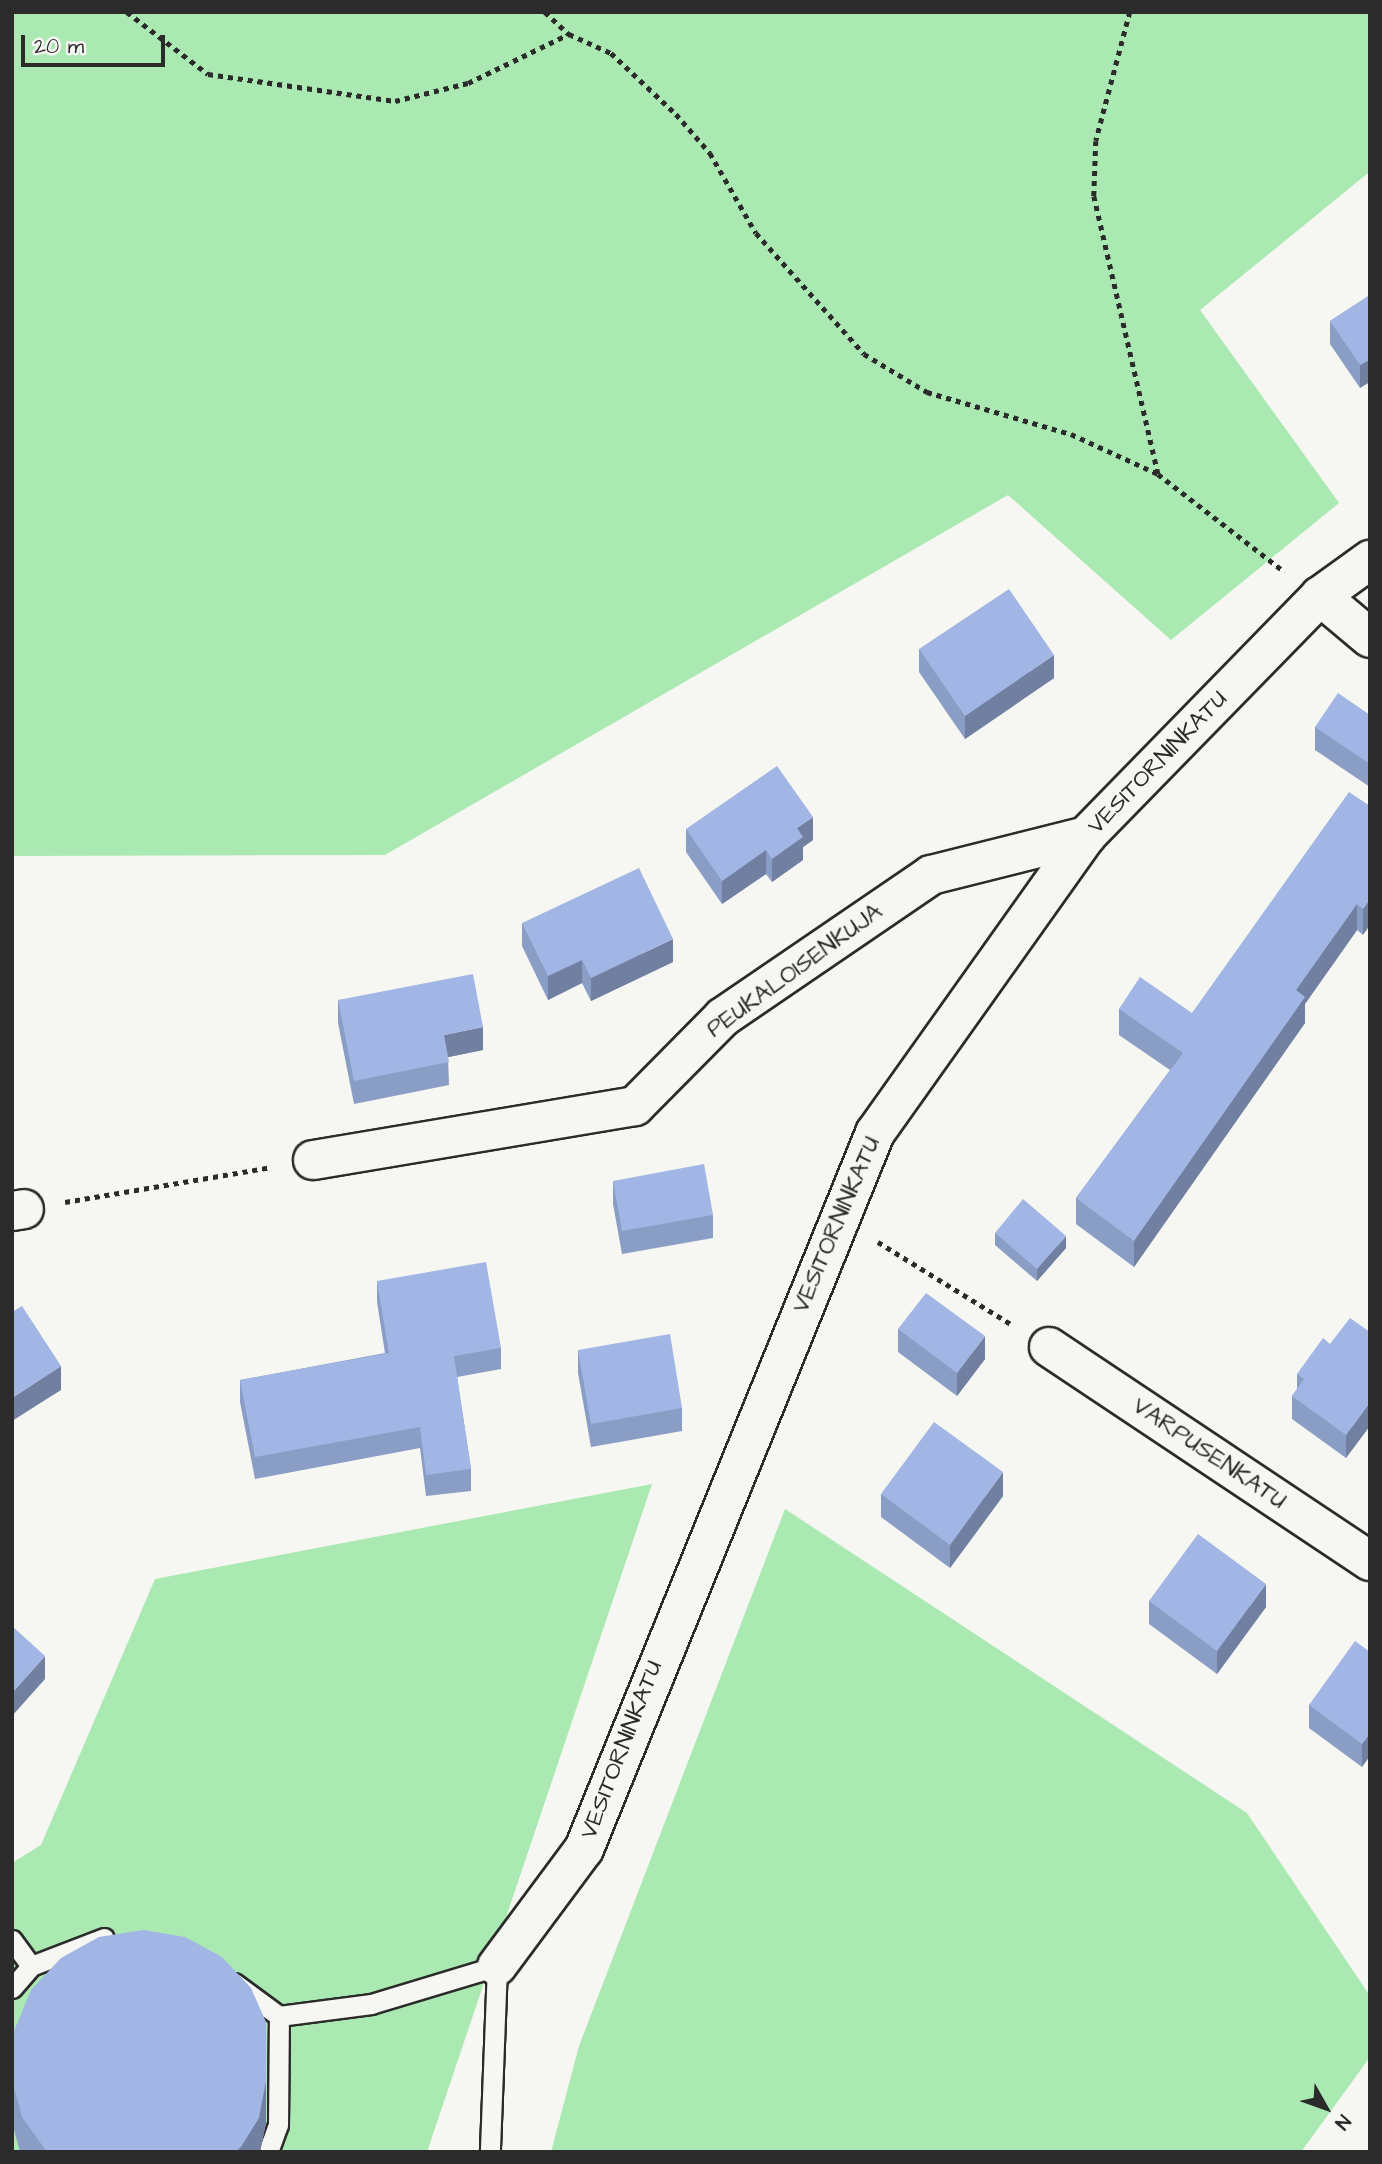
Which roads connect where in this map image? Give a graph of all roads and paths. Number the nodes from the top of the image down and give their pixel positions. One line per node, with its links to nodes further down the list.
1 (127, 12): 4 (path)
2 (545, 12): 4 (path)
3 (1130, 12): 5 (path)
4 (569, 34): 5 (path)
5 (1158, 474): 7 (path)
6 (1370, 560): 7 (street, VESITORNINKATU)
7 (1320, 596): 8 (street); 9 (street, VESITORNINKATU)
8 (1370, 638)
9 (1086, 836): 10 (street, PEUKALOISENKUJA); 12 (street, VESITORNINKATU)
10 (313, 1160): 11 (path)
11 (18, 1210)
12 (839, 1218): 13 (path); 18 (street, VESITORNINKATU)
13 (1049, 1347): 14 (street, VARPUSENKATU)
14 (1370, 1561)
15 (12, 1940): 17 (lane)
16 (130, 1940): 17 (lane)
17 (32, 1966): 20 (lane)
18 (497, 1966): 21 (lane); 23 (lane)
19 (213, 1968): 21 (lane)
20 (12, 1988)
21 (279, 2016): 22 (lane)
22 (268, 2152)
23 (490, 2152)

